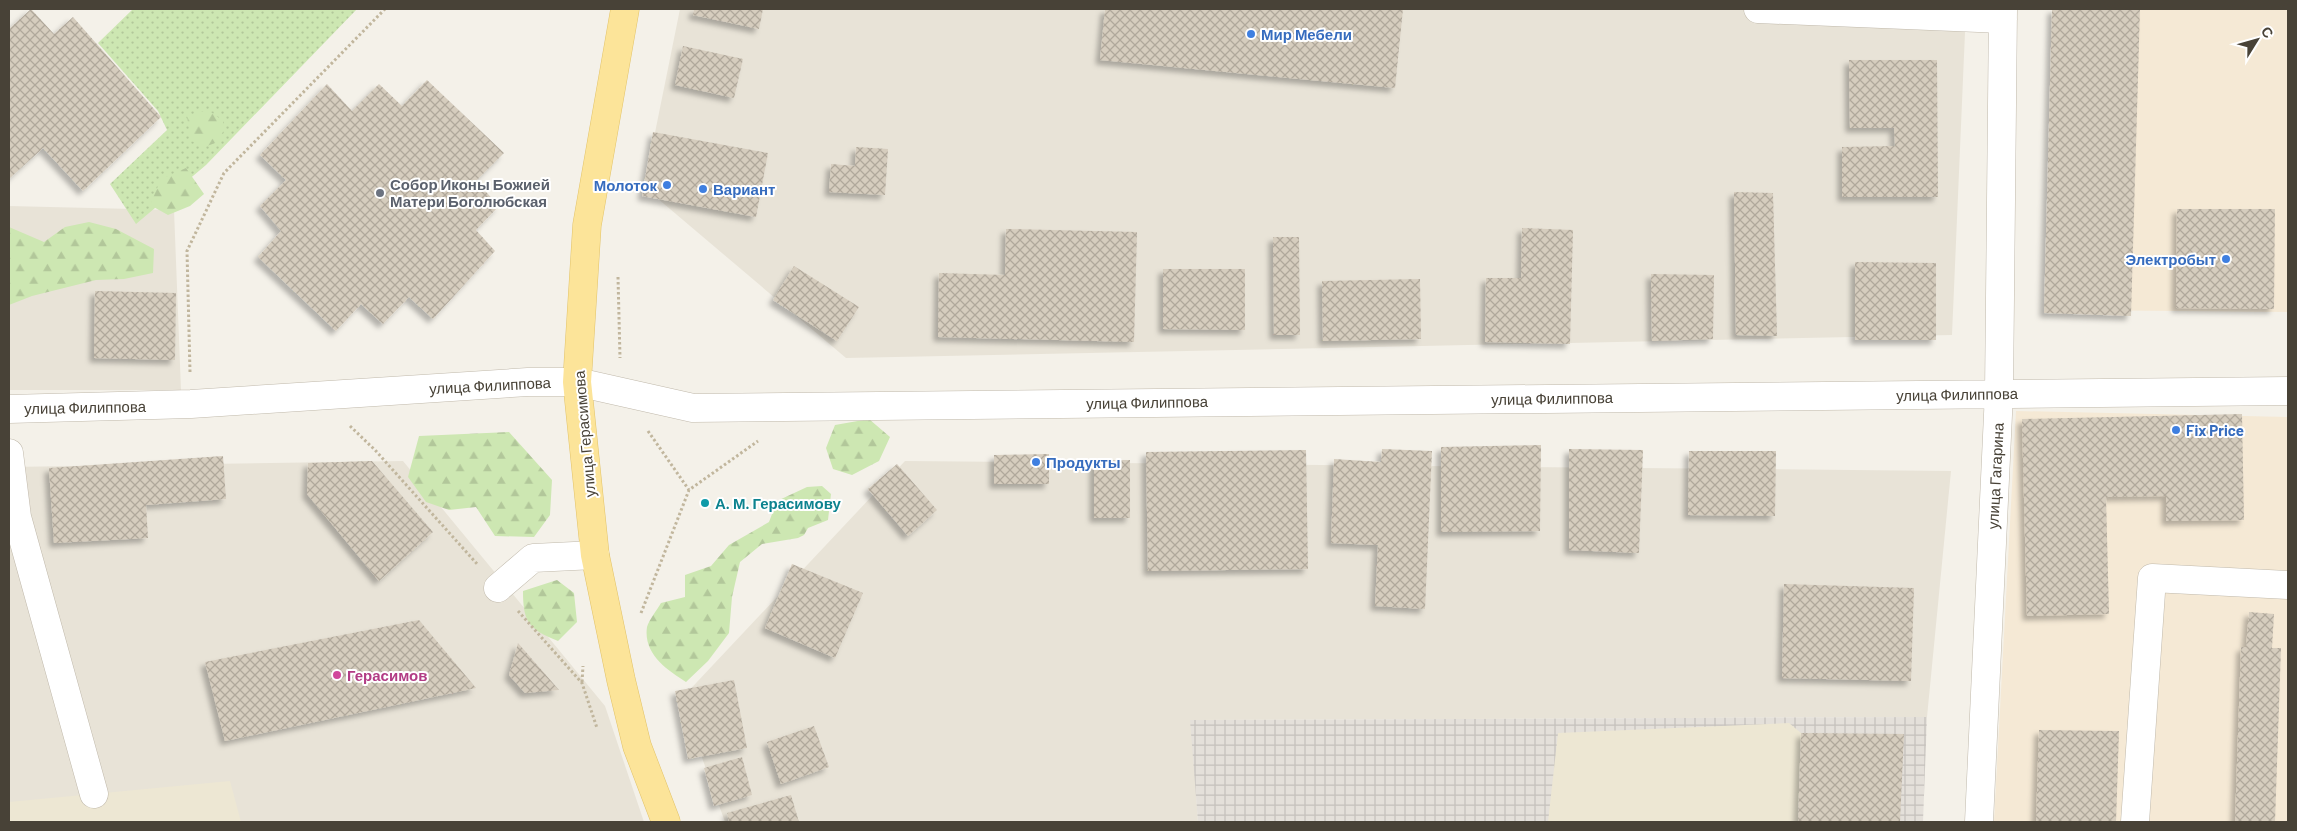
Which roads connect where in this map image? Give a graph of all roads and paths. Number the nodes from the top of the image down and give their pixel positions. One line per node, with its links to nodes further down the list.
1 (385, 9): 11 (path)
2 (626, 9): 6 (main road, улица Герасимова)
3 (1758, 9): 4 (street)
4 (2003, 14): 9 (street, улица Гагарина)
5 (618, 272): 8 (path)
6 (577, 382): 8 (street, улица Филиппова); 10 (street, улица Филиппова); 16 (main road, улица Герасимова)
7 (2288, 391): 9 (street, улица Филиппова)
8 (621, 392): 9 (street, улица Филиппова); 15 (path)
9 (1999, 394): 23 (street, улица Гагарина)
10 (318, 396): 11 (street, улица Филиппова); 18 (path)
11 (191, 404): 12 (street, улица Филиппова)
12 (9, 409)
13 (760, 439): 15 (path)
14 (9, 454): 21 (street)
15 (689, 490): 19 (path)
16 (595, 555): 18 (street); 22 (main road, улица Герасимова)
17 (2288, 585): 24 (street)
18 (498, 588): 20 (path)
19 (639, 619)
20 (582, 683)
21 (94, 794)
22 (666, 822)
23 (1979, 822)
24 (2135, 822)

